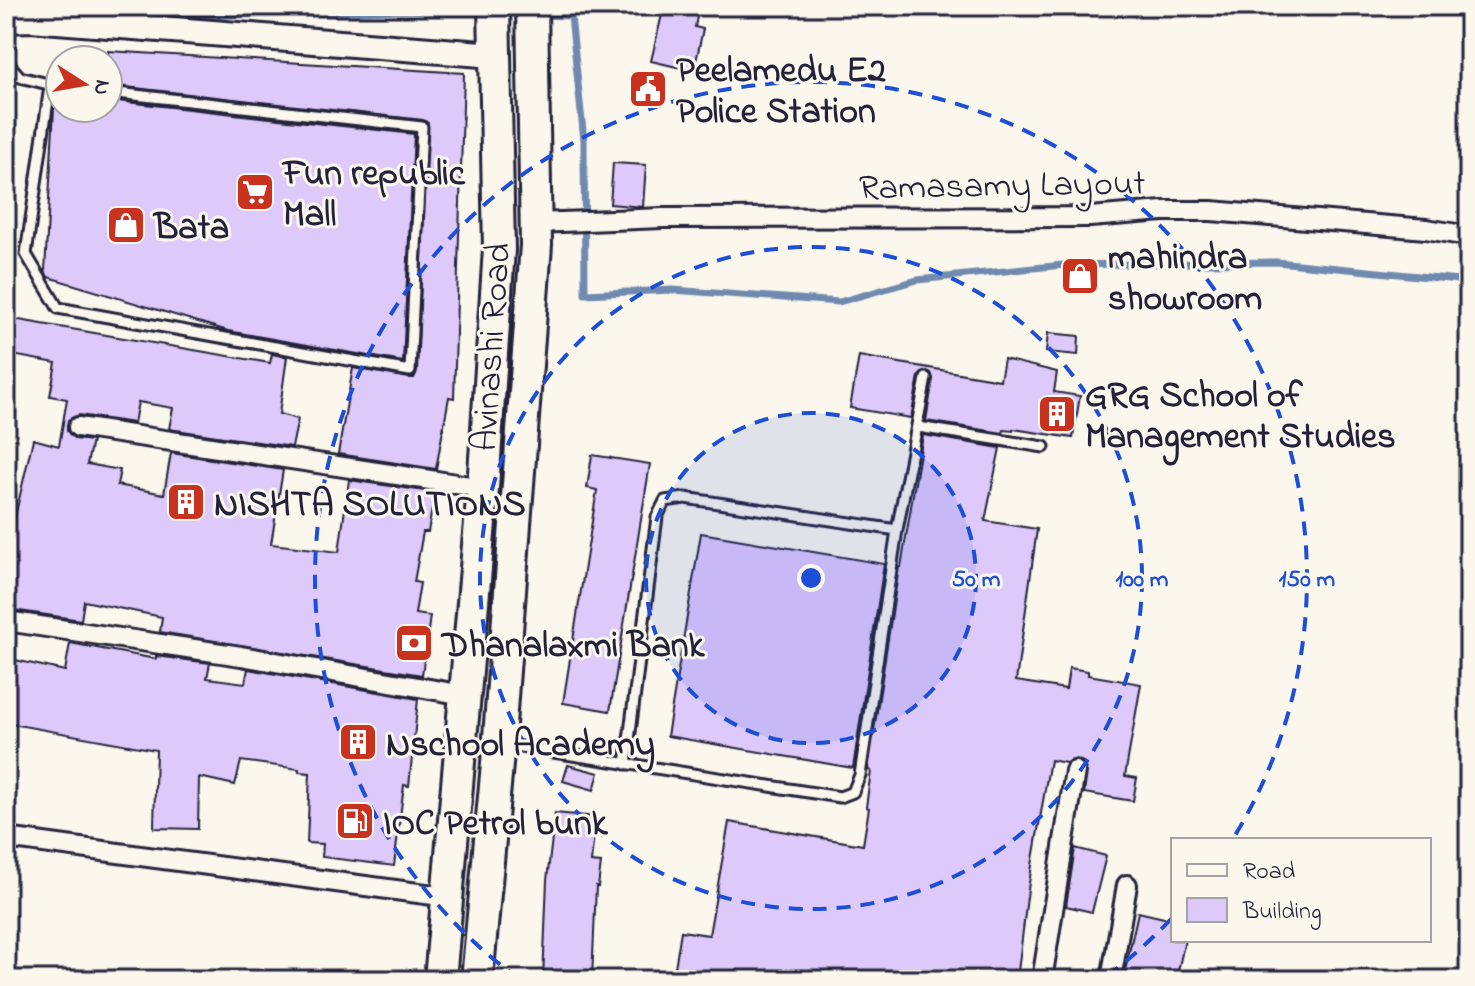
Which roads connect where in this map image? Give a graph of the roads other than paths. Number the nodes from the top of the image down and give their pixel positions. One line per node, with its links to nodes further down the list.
1 (494, 6): 4 (main road)
2 (532, 6): 9 (main road, Avinashi Road)
3 (6, 20): 4 (street)
4 (494, 49): 15 (main road)
5 (6, 61): 6 (lane)
6 (44, 83)
7 (124, 94): 8 (lane)
8 (48, 124)
9 (536, 223): 10 (street, Ramasamy Layout); 19 (main road, Avinashi Road)
10 (1469, 236)
11 (926, 378): 13 (lane)
12 (78, 427): 15 (street)
13 (918, 427): 14 (lane); 16 (lane)
14 (1044, 447)
15 (483, 488): 18 (main road)
16 (897, 530): 20 (lane); 20 (lane)
17 (6, 621): 18 (street)
18 (464, 695): 24 (main road)
19 (499, 744): 20 (lane); 26 (main road, Avinashi Road)
20 (626, 764)
21 (1075, 771): 27 (street)
22 (6, 838): 24 (street)
23 (1127, 885): 28 (street)
24 (448, 897): 25 (main road)
25 (440, 980)
26 (477, 980)
27 (1042, 980)
28 (1111, 980)

